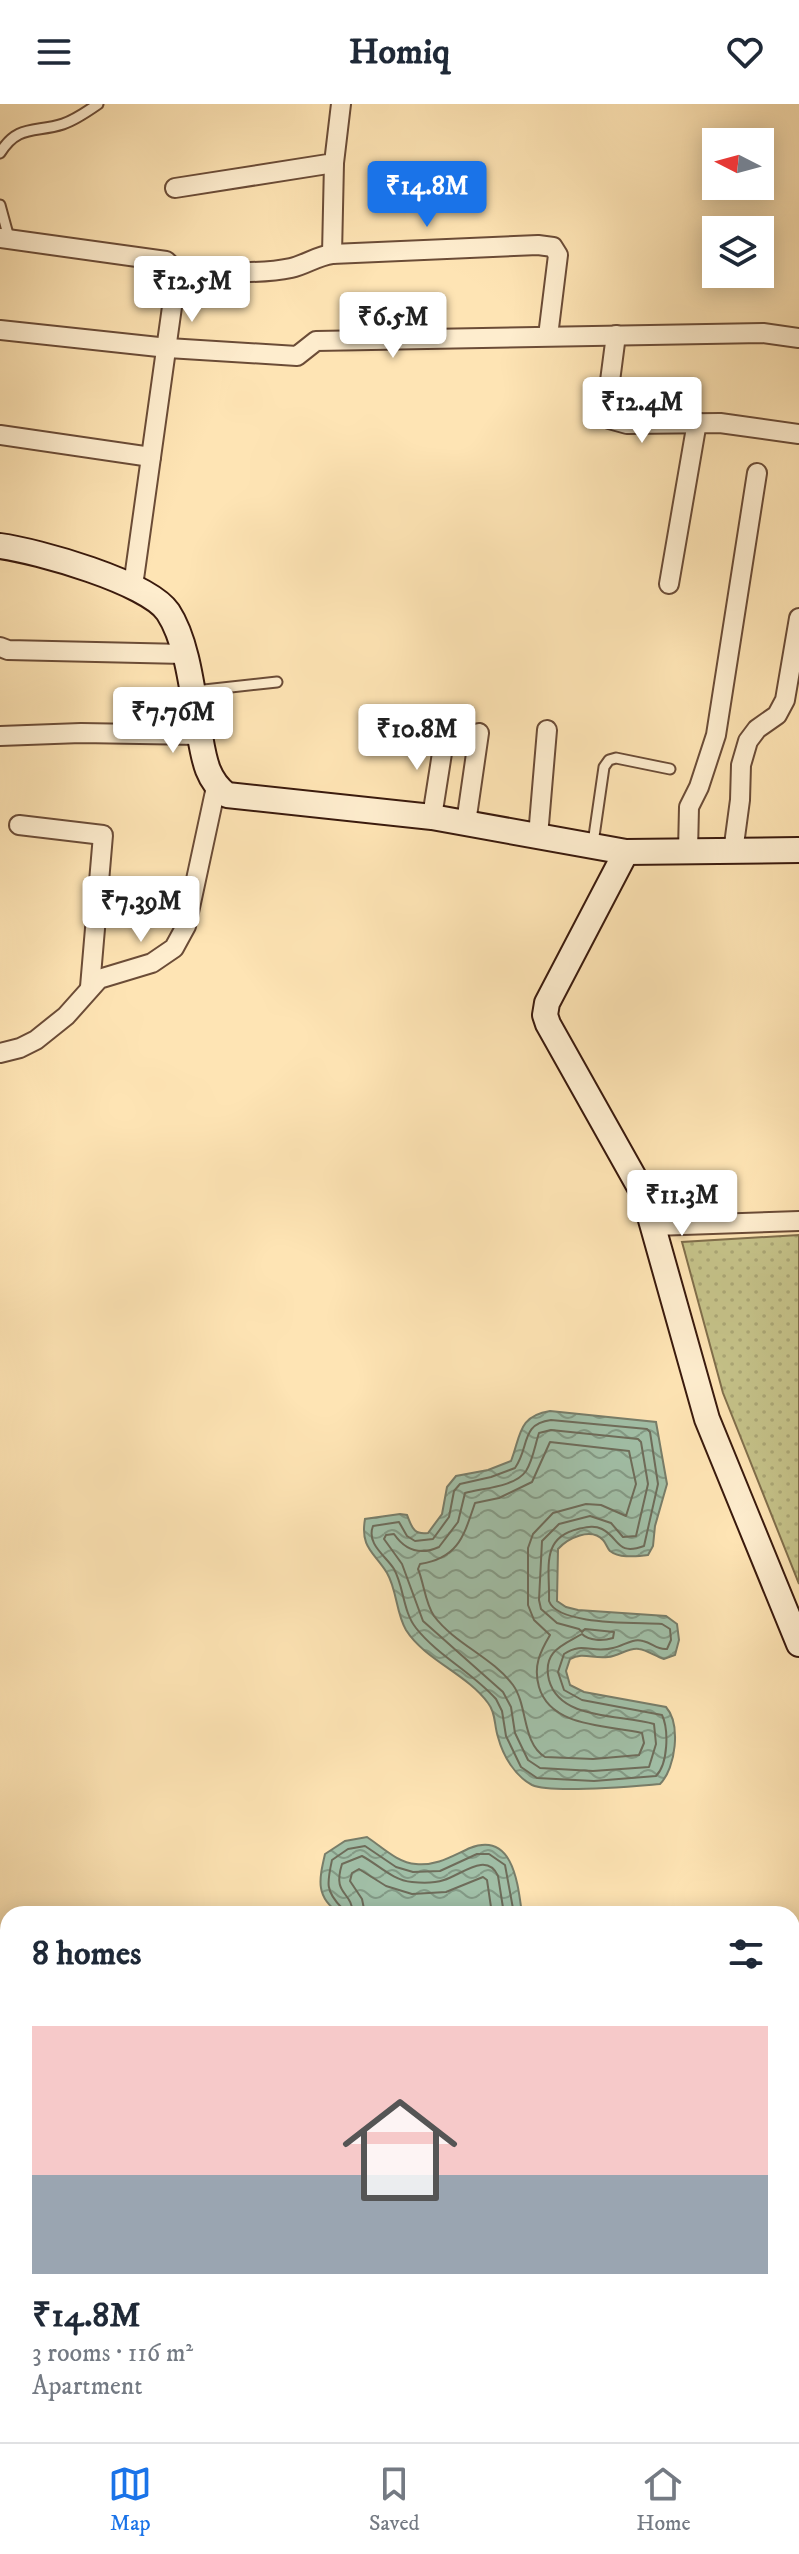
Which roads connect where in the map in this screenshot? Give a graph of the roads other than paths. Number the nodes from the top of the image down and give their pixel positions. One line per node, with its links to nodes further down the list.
1 (98, 104): 3 (lane)
2 (341, 104): 4 (street)
3 (0, 153)
4 (334, 163): 5 (street); 8 (street)
5 (175, 188)
6 (0, 205): 7 (lane)
7 (4, 238): 9 (street)
8 (332, 254): 9 (street); 12 (street)
9 (177, 271): 14 (street)
10 (0, 330): 14 (street)
11 (616, 335): 12 (street); 13 (street); 15 (street)
12 (548, 336): 14 (street)
13 (799, 338)
14 (168, 348): 18 (street)
15 (697, 422): 16 (street); 21 (street)
16 (799, 434)
17 (0, 435): 18 (street)
18 (151, 457): 22 (street)
19 (757, 473): 41 (street)
20 (0, 546): 22 (street)
21 (669, 584)
22 (133, 586): 25 (street)
23 (799, 618): 43 (street)
24 (0, 647): 25 (street)
25 (184, 654): 27 (street)
26 (277, 682): 27 (lane)
27 (191, 692): 31 (street)
28 (547, 730): 38 (street)
29 (479, 733): 36 (street)
30 (445, 734): 35 (street)
31 (199, 735): 32 (street); 34 (street)
32 (0, 736)
33 (670, 769): 39 (lane)
34 (216, 787): 35 (street); 44 (street)
35 (432, 817): 36 (street)
36 (466, 823): 38 (street)
37 (19, 825): 44 (street)
38 (538, 836): 39 (street)
39 (592, 846): 42 (street)
40 (799, 850): 43 (street)
41 (688, 851): 42 (street); 43 (street)
42 (626, 852): 47 (street)
43 (733, 852)
44 (90, 987): 45 (street)
45 (0, 1053)
46 (799, 1221): 47 (street)
47 (654, 1226): 48 (street)
48 (799, 1644)

